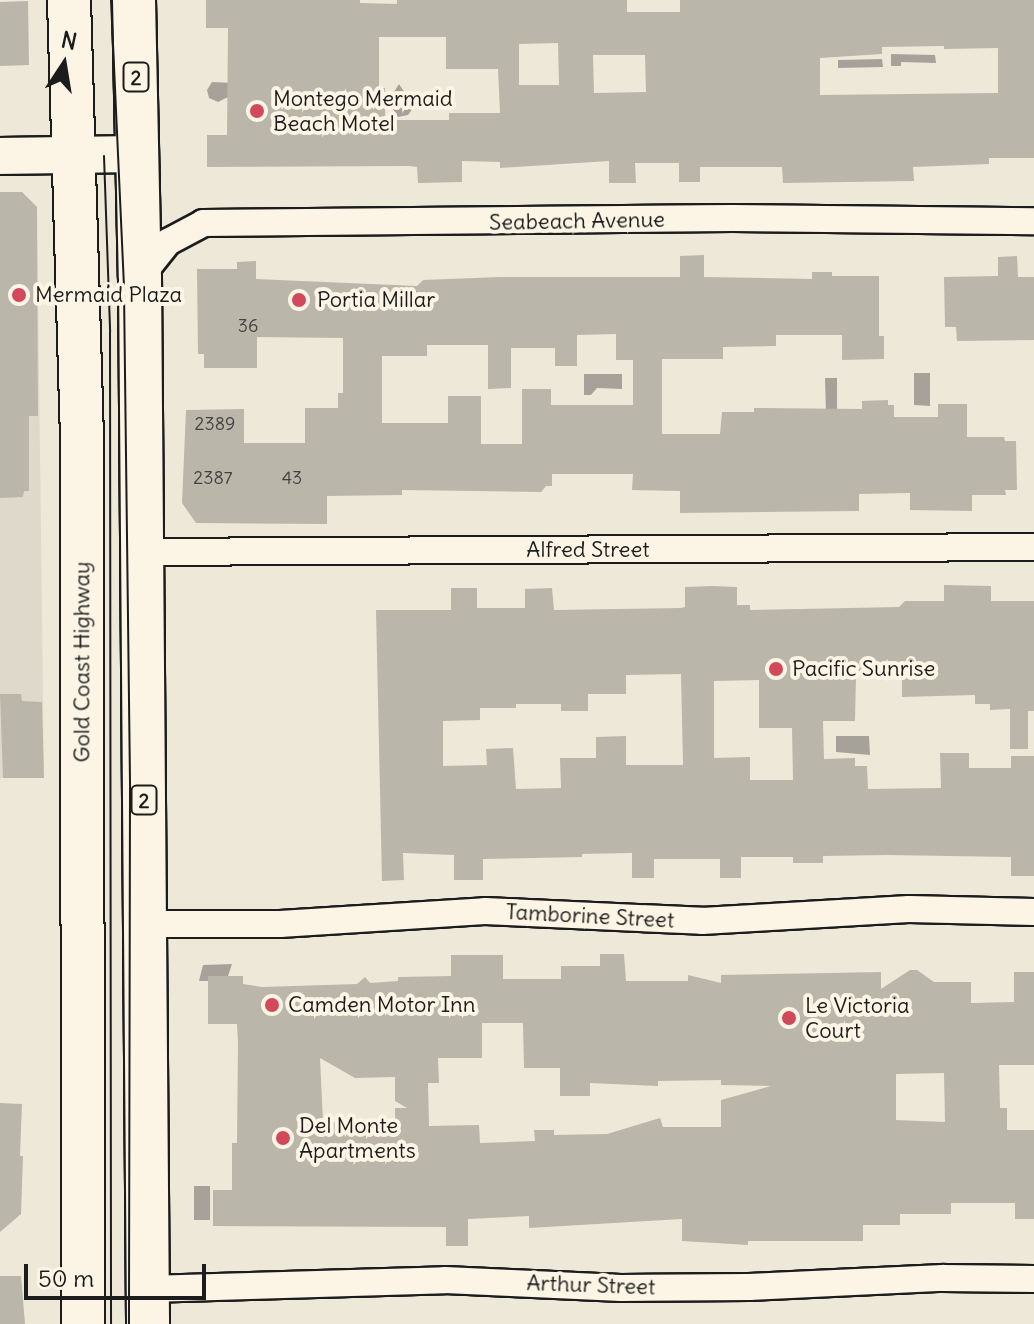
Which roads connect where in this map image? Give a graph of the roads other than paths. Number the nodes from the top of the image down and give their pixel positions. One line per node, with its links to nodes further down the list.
1 (69, 0): 3 (highway, Gold Coast Highway)
2 (134, 0): 4 (highway, 2)
3 (71, 154): 4 (main road); 5 (main road); 8 (highway, Gold Coast Highway)
4 (136, 154): 7 (highway, 2)
5 (0, 156)
6 (1034, 221): 9 (street, Seabeach Avenue)
7 (138, 234): 8 (highway); 9 (highway, 2)
8 (78, 235): 16 (highway, Gold Coast Highway)
9 (140, 277): 11 (highway, 2)
10 (1034, 547): 11 (street, Alfred Street)
11 (142, 552): 13 (highway, 2)
12 (1034, 912): 13 (street, Tamborine Street)
13 (145, 924): 15 (highway, 2)
14 (1034, 1279): 15 (street, Arthur Street)
15 (148, 1307)
16 (83, 1324)

